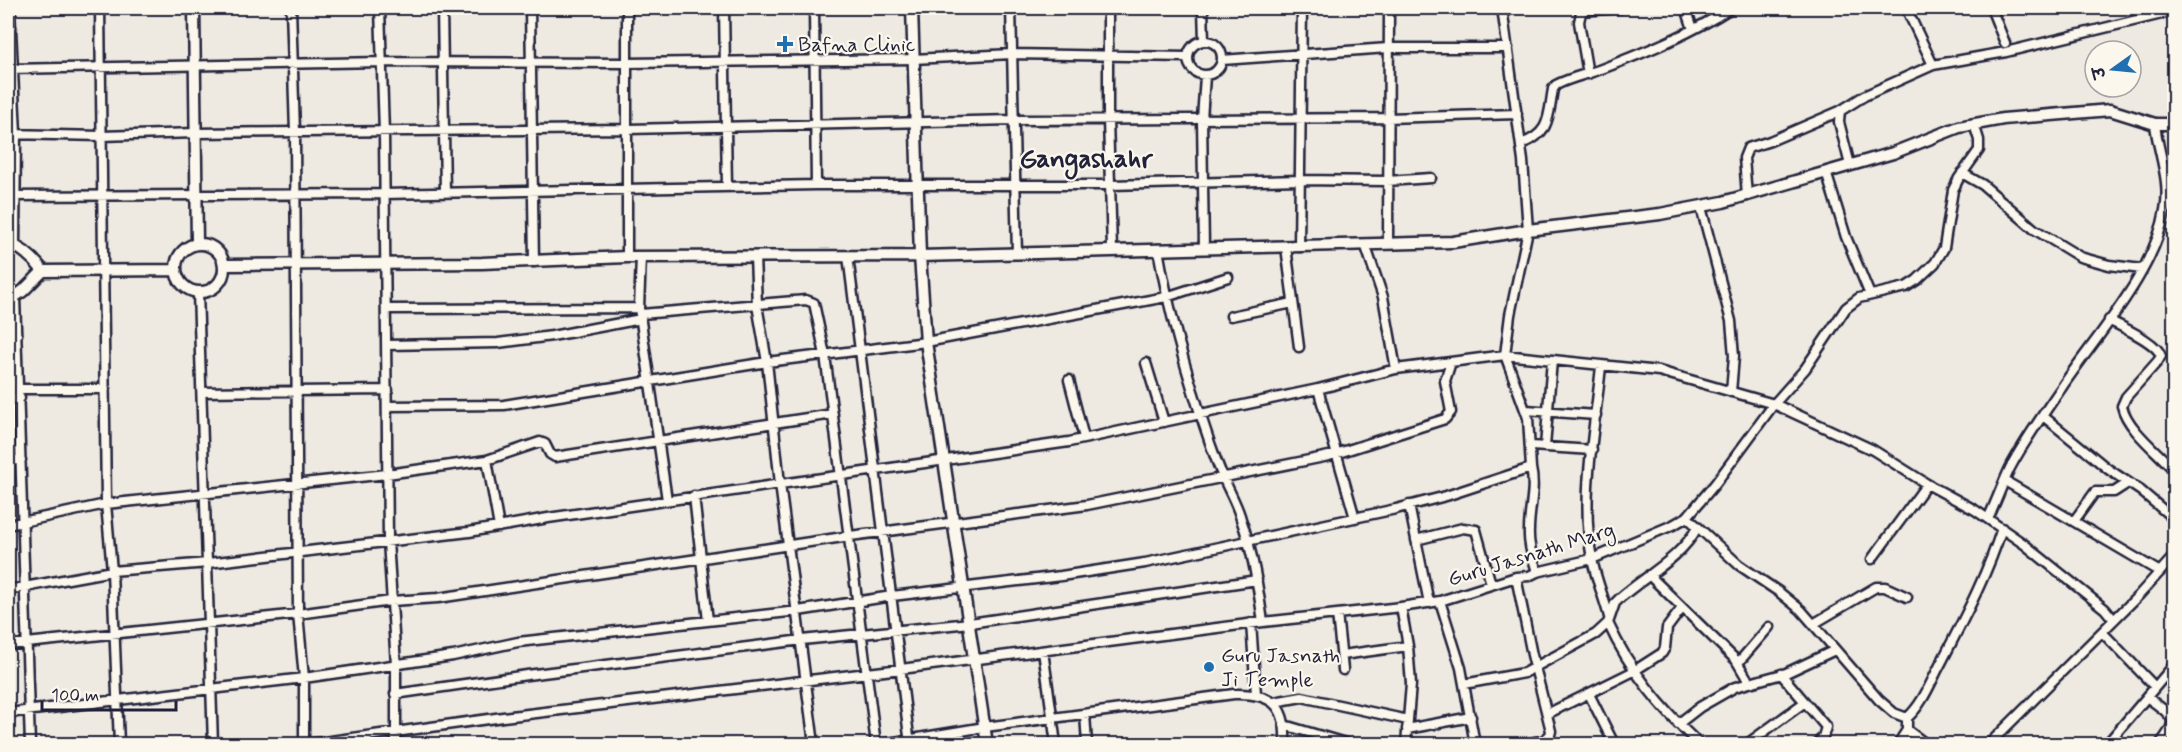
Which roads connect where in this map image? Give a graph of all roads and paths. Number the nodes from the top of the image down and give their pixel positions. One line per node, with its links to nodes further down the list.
1 (10, 8): 47 (street)
2 (100, 8): 46 (street)
3 (194, 8): 45 (street)
4 (291, 8): 43 (street)
5 (380, 8): 39 (street)
6 (442, 8): 42 (street)
7 (530, 8): 40 (street)
8 (627, 8): 41 (street)
9 (724, 8): 38 (street)
10 (814, 8): 35 (street)
11 (912, 8): 36 (street)
12 (1011, 8): 32 (street)
13 (1108, 8): 33 (street)
14 (1203, 8): 27 (street)
15 (1302, 8): 31 (street)
16 (1389, 8): 29 (street)
17 (1502, 8): 30 (street)
18 (1621, 8): 23 (street)
19 (1686, 8): 26 (street)
20 (1731, 8): 26 (street)
21 (1906, 8): 44 (street)
22 (1991, 8): 28 (street)
23 (1581, 9): 48 (street)
24 (2159, 11): 25 (street); 44 (street)
25 (2175, 11)
26 (1693, 30): 48 (street)
27 (1204, 41): 34 (street); 37 (street)
28 (2005, 43)
29 (1388, 48): 30 (street); 31 (street); 53 (street)
30 (1508, 48): 51 (street)
31 (1300, 53): 37 (street); 52 (street)
32 (1012, 54): 33 (street); 36 (street); 55 (street)
33 (1108, 55): 34 (street); 56 (street)
34 (1187, 57): 49 (street)
35 (814, 59): 36 (street); 38 (street); 58 (street)
36 (913, 59): 57 (street)
37 (1222, 60): 49 (street)
38 (726, 61): 41 (street); 62 (street)
39 (383, 63): 42 (street); 43 (street); 67 (street)
40 (531, 63): 41 (street); 42 (street); 63 (street)
41 (628, 63): 64 (street)
42 (443, 64): 65 (street)
43 (293, 65): 45 (street); 66 (street)
44 (1933, 65): 50 (street)
45 (194, 66): 46 (street); 68 (street)
46 (100, 68): 47 (street); 70 (street)
47 (10, 69): 69 (street)
48 (1588, 74): 71 (street)
49 (1205, 76): 54 (street)
50 (1840, 111): 72 (street); 94 (street)
51 (1517, 114): 53 (street); 71 (street)
52 (1299, 118): 53 (street); 54 (street); 78 (street)
53 (1387, 118): 79 (street)
54 (1202, 119): 56 (street); 80 (street)
55 (1013, 120): 56 (street); 57 (street); 82 (street)
56 (1108, 120): 84 (street)
57 (916, 123): 58 (street); 81 (street)
58 (815, 124): 62 (street); 83 (street)
59 (1974, 124): 60 (street); 72 (street); 76 (street, Guru Jasnath Marg)
60 (2155, 124): 61 (street); 74 (street)
61 (2175, 124)
62 (726, 127): 64 (street); 85 (street)
63 (532, 129): 64 (street); 65 (street); 87 (street)
64 (627, 129): 86 (street)
65 (444, 130): 67 (street); 88 (street)
66 (295, 132): 67 (street); 68 (street); 89 (street)
67 (384, 132): 91 (street)
68 (195, 133): 70 (street); 90 (street)
69 (12, 134): 70 (street); 93 (street)
70 (102, 136): 92 (street)
71 (1521, 144): 96 (street)
72 (1850, 165): 75 (street)
73 (2175, 166): 74 (street)
74 (2165, 168): 116 (street)
75 (1826, 172): 94 (street); 122 (street)
76 (1962, 173): 116 (street); 122 (street, Guru Jasnath Marg)
77 (1431, 178): 79 (street)
78 (1299, 180): 79 (street); 80 (street); 102 (street)
79 (1387, 181): 97 (street)
80 (1203, 182): 84 (street); 103 (street)
81 (918, 184): 82 (street); 83 (street); 108 (street)
82 (1014, 184): 84 (street); 106 (street)
83 (816, 185): 85 (street)
84 (1111, 185): 104 (street)
85 (727, 187): 86 (street)
86 (627, 188): 87 (street); 109 (street)
87 (534, 190): 88 (street); 113 (street)
88 (446, 192): 91 (street)
89 (294, 193): 90 (street); 91 (street); 114 (street)
90 (196, 194): 92 (street); 99 (street)
91 (384, 194): 112 (street)
92 (103, 195): 93 (street); 117 (street)
93 (11, 196): 98 (street)
94 (1747, 196): 95 (street)
95 (1701, 207): 96 (street); 152 (street)
96 (1528, 230): 97 (street); 138 (street)
97 (1388, 243): 100 (street)
98 (11, 244): 119 (street)
99 (197, 244): 115 (street); 118 (street)
100 (1365, 244): 102 (street); 144 (street)
101 (1286, 247): 102 (street); 103 (street); 125 (street)
102 (1299, 247)
103 (1204, 248): 105 (street)
104 (1112, 249): 105 (street); 106 (street)
105 (1158, 249): 123 (street)
106 (1017, 254): 108 (street)
107 (848, 256): 108 (street); 111 (street); 136 (street)
108 (920, 256): 133 (street)
109 (627, 257): 110 (street); 113 (street)
110 (641, 257): 111 (street); 128 (street)
111 (755, 257): 126 (street)
112 (386, 262): 113 (street); 114 (street); 127 (street)
113 (534, 262)
114 (295, 264): 115 (street); 149 (street)
115 (225, 265): 121 (street)
116 (2142, 269): 130 (street)
117 (103, 270): 118 (street); 119 (street); 147 (street)
118 (176, 270): 121 (street)
119 (43, 271): 124 (street)
120 (1228, 277): 123 (street)
121 (198, 292): 151 (street)
122 (1870, 295): 155 (street, Guru Jasnath Marg)
123 (1166, 297): 133 (street); 160 (street)
124 (11, 299): 132 (street)
125 (1293, 303): 129 (street); 135 (street)
126 (757, 305): 128 (street); 137 (street); 140 (street)
127 (386, 309): 128 (street); 134 (street)
128 (640, 314): 134 (street); 146 (street)
129 (1231, 316)
130 (2109, 320): 162 (street); 177 (street)
131 (8, 335): 132 (street)
132 (17, 335): 153 (street)
133 (926, 342): 136 (street); 174 (street)
134 (387, 345): 150 (street)
135 (1299, 347)
136 (858, 351): 137 (street); 176 (street)
137 (825, 355): 140 (street); 159 (street)
138 (1505, 355): 139 (street); 141 (street); 157 (street)
139 (1552, 360): 143 (street); 158 (street)
140 (766, 362): 146 (street); 164 (street)
141 (1451, 362): 144 (street); 170 (street)
142 (1146, 363): 163 (street)
143 (1601, 366): 152 (street); 161 (street)
144 (1396, 369): 148 (street)
145 (1069, 380): 165 (street)
146 (650, 381): 156 (street); 166 (street)
147 (105, 389): 153 (street); 189 (street)
148 (1318, 389): 160 (street); 170 (street)
149 (296, 390): 150 (street); 151 (street); 182 (street)
150 (388, 390): 156 (street)
151 (202, 392): 186 (street)
152 (1731, 392): 155 (street)
153 (20, 393): 154 (street); 172 (street)
154 (8, 398)
155 (1774, 404): 185 (street); 191 (street, Guru Jasnath Marg)
156 (388, 406): 178 (street)
157 (1526, 410): 158 (street); 167 (street)
158 (1548, 413): 161 (street); 168 (street)
159 (833, 414): 164 (street); 179 (street)
160 (1201, 415): 163 (street); 180 (street)
161 (1596, 415): 169 (street)
162 (2043, 416): 181 (street); 183 (street)
163 (1164, 422): 165 (street)
164 (773, 423): 166 (street); 184 (street)
165 (1084, 438): 174 (street)
166 (659, 441): 173 (street); 188 (street)
167 (1531, 446): 168 (street); 175 (street)
168 (1545, 447): 169 (street)
169 (1592, 450): 211 (street)
170 (1337, 453): 180 (street); 192 (street)
171 (8, 460): 172 (street)
172 (21, 460): 197 (street)
173 (487, 460): 178 (street); 199 (street)
174 (944, 460): 176 (street); 195 (street)
175 (1532, 468): 190 (street); 215 (street)
176 (876, 470): 179 (street); 202 (street)
177 (2175, 470)
178 (387, 474): 182 (street); 206 (street)
179 (841, 475): 184 (street); 203 (street)
180 (1223, 478): 195 (street); 204 (street)
181 (2005, 481): 193 (street); 196 (street)
182 (296, 483): 186 (street); 208 (street)
183 (2128, 483): 194 (street); 196 (street)
184 (780, 484): 187 (street); 207 (street)
185 (1927, 484): 193 (street); 212 (street)
186 (206, 493): 189 (street); 213 (street)
187 (694, 496): 188 (street); 210 (street)
188 (667, 500): 199 (street)
189 (106, 504): 197 (street); 214 (street)
190 (1409, 505): 192 (street); 205 (street)
191 (1687, 517): 200 (street); 211 (street, Guru Jasnath Marg)
192 (1355, 518): 204 (street)
193 (1988, 519): 201 (street)
194 (2175, 519)
195 (953, 521): 202 (street); 222 (street)
196 (2074, 521): 216 (street)
197 (22, 523): 198 (street); 221 (street)
198 (8, 525)
199 (499, 527): 206 (street)
200 (1697, 528): 217 (street); 242 (street)
201 (2002, 528): 236 (street); 284 (street)
202 (883, 531): 203 (street); 224 (street)
203 (850, 536): 207 (street); 227 (street)
204 (1248, 539): 219 (street); 222 (street)
205 (1416, 540): 220 (street); 229 (street)
206 (388, 541): 208 (street); 226 (street)
207 (789, 546): 210 (street); 232 (street)
208 (298, 551): 213 (street); 233 (street)
209 (2175, 556): 216 (street)
210 (701, 559): 226 (street); 237 (street)
211 (1592, 559): 215 (street, Guru Jasnath Marg); 235 (street)
212 (1872, 559)
213 (208, 563): 214 (street); 239 (street)
214 (112, 572): 221 (street); 246 (street)
215 (1537, 572): 218 (street, Guru Jasnath Marg)
216 (2160, 572): 236 (street)
217 (1649, 575): 231 (street); 235 (street)
218 (1516, 577): 220 (street, Guru Jasnath Marg); 259 (street)
219 (1257, 580): 238 (street); 240 (street)
220 (1491, 584): 228 (street, Guru Jasnath Marg)
221 (24, 587): 223 (street); 249 (street)
222 (964, 588): 224 (street); 240 (street)
223 (8, 590)
224 (892, 596): 227 (street); 244 (street)
225 (1907, 597): 242 (street)
226 (391, 601): 233 (street); 257 (street)
227 (857, 601): 232 (street); 247 (street)
228 (1440, 601): 229 (street, Guru Jasnath Marg); 268 (street)
229 (1429, 603): 230 (street, Guru Jasnath Marg)
230 (1401, 607): 234 (street, Guru Jasnath Marg); 251 (street)
231 (1682, 608): 256 (street); 262 (street)
232 (798, 611): 237 (street); 248 (street)
233 (298, 614): 239 (street); 265 (street)
234 (1337, 614): 238 (street, Guru Jasnath Marg); 254 (street)
235 (1609, 620): 259 (street); 262 (street)
236 (2114, 620): 245 (street)
237 (708, 621): 257 (street)
238 (1263, 622): 241 (street, Guru Jasnath Marg)
239 (208, 623): 246 (street); 270 (street)
240 (970, 623): 244 (street); 255 (street)
241 (1251, 623): 253 (street, Guru Jasnath Marg); 272 (street)
242 (1815, 624): 252 (street)
243 (1769, 627): 256 (street)
244 (896, 631): 247 (street); 260 (street)
245 (2102, 632): 269 (street); 317 (street)
246 (114, 633): 249 (street); 275 (street)
247 (862, 633): 248 (street); 263 (street)
248 (802, 640): 266 (street); 271 (street)
249 (26, 643): 250 (street); 278 (street)
250 (8, 645)
251 (1408, 646): 254 (street); 285 (street)
252 (1835, 650): 264 (street); 284 (street)
253 (1043, 651): 255 (street, Guru Jasnath Marg); 283 (street)
254 (1341, 655): 261 (street)
255 (976, 659): 260 (street, Guru Jasnath Marg); 288 (street)
256 (1738, 663): 267 (street)
257 (396, 665): 265 (street); 271 (street)
258 (2175, 665): 269 (street)
259 (1535, 667): 268 (street); 281 (street)
260 (901, 669): 263 (street, Guru Jasnath Marg); 293 (street)
261 (1343, 670)
262 (1634, 671): 273 (street); 286 (street)
263 (866, 672): 266 (street, Guru Jasnath Marg); 301 (street)
264 (1781, 674): 267 (street); 277 (street)
265 (304, 678): 270 (street); 297 (street)
266 (807, 680): 291 (street, Guru Jasnath Marg); 300 (street)
267 (1749, 682): 286 (street)
268 (1464, 684): 282 (street)
269 (2155, 687): 274 (street)
270 (209, 689): 275 (street); 296 (street)
271 (395, 694): 291 (street)
272 (1256, 694): 276 (street); 280 (street)
273 (1589, 694): 281 (street); 311 (street)
274 (2147, 697): 318 (street); 319 (street)
275 (118, 701): 278 (street); 295 (street)
276 (1274, 702): 285 (street); 287 (street)
277 (1805, 702): 313 (street); 314 (street)
278 (28, 711): 279 (street); 294 (street)
279 (8, 713)
280 (1085, 714): 283 (street); 305 (street)
281 (1547, 714): 292 (street)
282 (1471, 717): 289 (street); 309 (street)
283 (1052, 718): 288 (street); 304 (street)
284 (1908, 718): 290 (street)
285 (1408, 720): 289 (street)
286 (1678, 724): 312 (street)
287 (1284, 725): 306 (street); 307 (street)
288 (985, 727): 293 (street); 303 (street)
289 (1407, 729): 308 (street)
290 (1907, 730): 315 (street); 316 (street)
291 (396, 733): 298 (street, Guru Jasnath Marg); 299 (street)
292 (1551, 740): 310 (street)
293 (910, 742): 302 (street)
294 (30, 744)
295 (118, 744)
296 (213, 744)
297 (304, 744)
298 (309, 744)
299 (396, 744)
300 (814, 744)
301 (876, 744)
302 (882, 744)
303 (987, 744)
304 (1056, 744)
305 (1087, 744)
306 (1285, 744)
307 (1349, 744)
308 (1406, 744)
309 (1475, 744)
310 (1524, 744)
311 (1614, 744)
312 (1699, 744)
313 (1746, 744)
314 (1817, 744)
315 (1898, 744)
316 (1926, 744)
317 (1989, 744)
318 (2108, 744)
319 (2160, 744)

